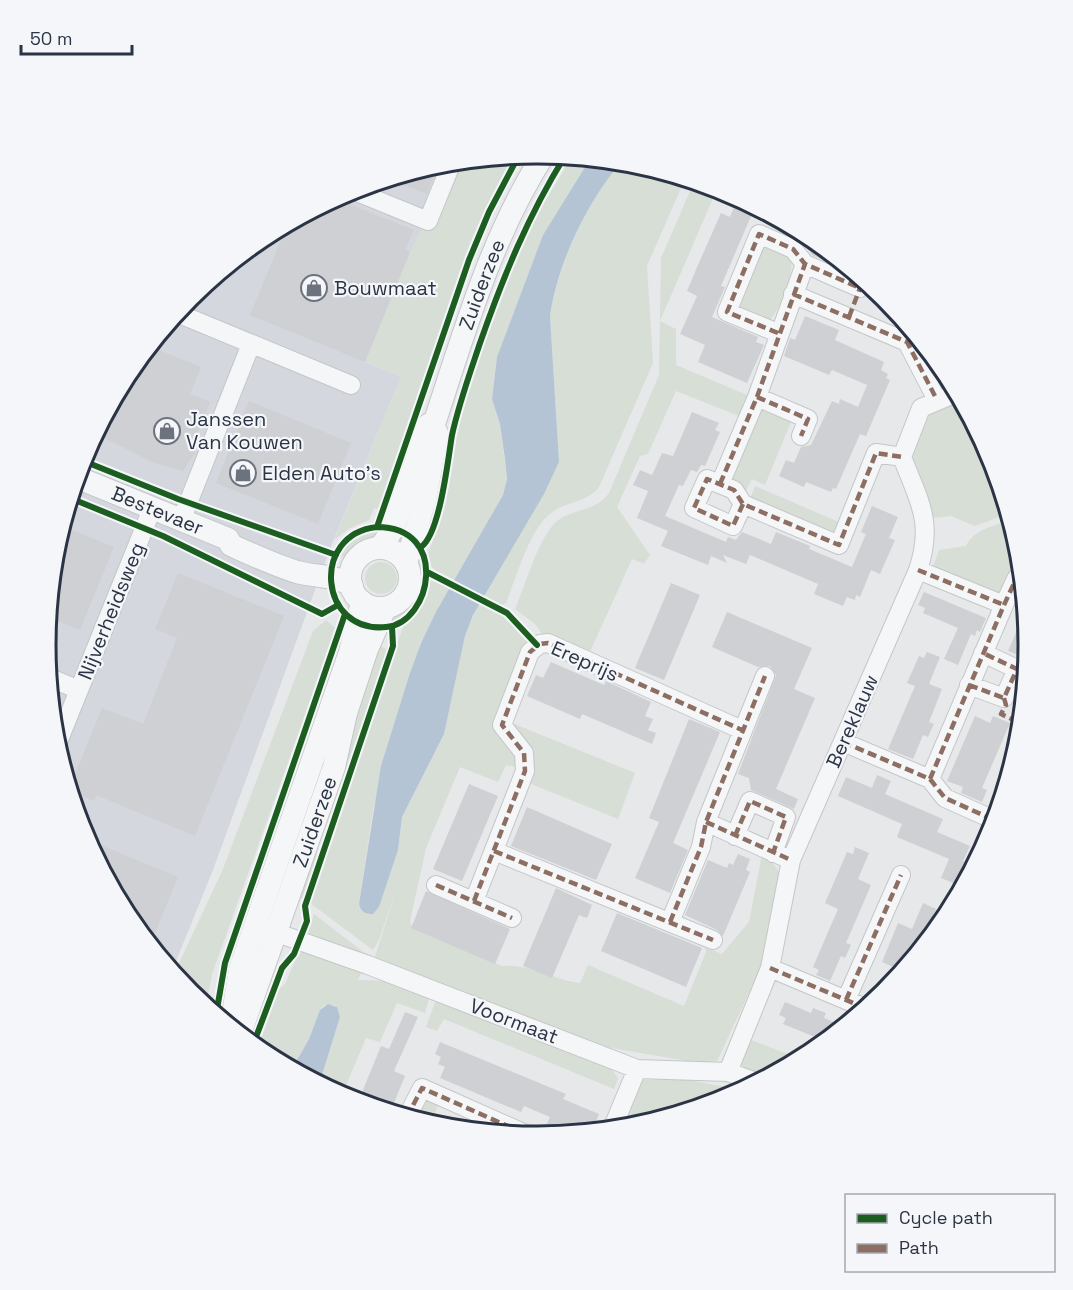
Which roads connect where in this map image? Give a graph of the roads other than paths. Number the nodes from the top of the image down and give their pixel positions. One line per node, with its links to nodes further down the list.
1 (538, 164): 16 (street, Zuiderzee)
2 (448, 172): 3 (street)
3 (366, 196)
4 (805, 264): 5 (street); 7 (street); 10 (street)
5 (850, 280)
6 (860, 289): 9 (street)
7 (793, 294): 9 (street); 10 (street)
8 (185, 317): 11 (street)
9 (849, 317): 15 (street)
10 (778, 333): 14 (street)
11 (251, 344): 12 (street); 23 (street)
12 (351, 385)
13 (948, 396): 15 (street)
14 (757, 397): 17 (street); 20 (street)
15 (937, 400): 18 (street)
16 (435, 421): 25 (street, Zuiderzee); 27 (street, Zuiderzee)
17 (801, 436)
18 (902, 457): 21 (street); 28 (street, Bereklauw)
19 (84, 482): 22 (street, Bestevaer)
20 (720, 484): 21 (street); 21 (street)
21 (743, 504)
22 (152, 509): 23 (street, Bestevaer); 39 (street, Nijverheidsweg)
23 (181, 521): 24 (street, Bestevaer)
24 (228, 539): 26 (street, Bestevaer); 30 (street, Bestevaer)
25 (380, 548): 26 (street); 27 (street)
26 (355, 562): 30 (street)
27 (406, 563): 32 (street)
28 (918, 570): 31 (street); 42 (street, Bereklauw)
29 (1013, 585): 31 (street)
30 (357, 594): 32 (street); 55 (street, Zuiderzee)
31 (1004, 605): 33 (street)
32 (385, 608): 56 (street, Zuiderzee)
33 (983, 653): 34 (street); 38 (street)
34 (1016, 669)
35 (1016, 670): 38 (street)
36 (765, 676): 41 (street)
37 (57, 680): 39 (street)
38 (969, 685): 43 (street)
39 (79, 690): 40 (street, Nijverheidsweg)
40 (63, 729)
41 (742, 730): 45 (street); 47 (street, Ereprijs)
42 (843, 742): 43 (street); 49 (street, Bereklauw)
43 (930, 779): 44 (street)
44 (986, 816)
45 (706, 822): 46 (street); 54 (street)
46 (735, 836): 48 (street); 48 (street)
47 (494, 851): 52 (street, Ereprijs); 54 (street)
48 (773, 853): 49 (street)
49 (791, 860): 58 (street, Bereklauw)
50 (901, 875): 59 (street)
51 (436, 885): 52 (street)
52 (474, 902): 53 (street)
53 (512, 918)
54 (670, 922): 57 (street)
55 (255, 925): 56 (street, Voormaat); 61 (street, Zuiderzee)
56 (277, 933): 62 (street, Zuiderzee); 63 (street, Voormaat)
57 (713, 940)
58 (770, 968): 59 (street); 64 (street, Bereklauw)
59 (846, 1000): 60 (street)
60 (857, 1004)
61 (232, 1018)
62 (243, 1026)
63 (637, 1068): 64 (street, Voormaat); 67 (street)
64 (728, 1072): 65 (street, Voormaat)
65 (745, 1078)
66 (411, 1110): 68 (street)
67 (616, 1119)
68 (495, 1124)

